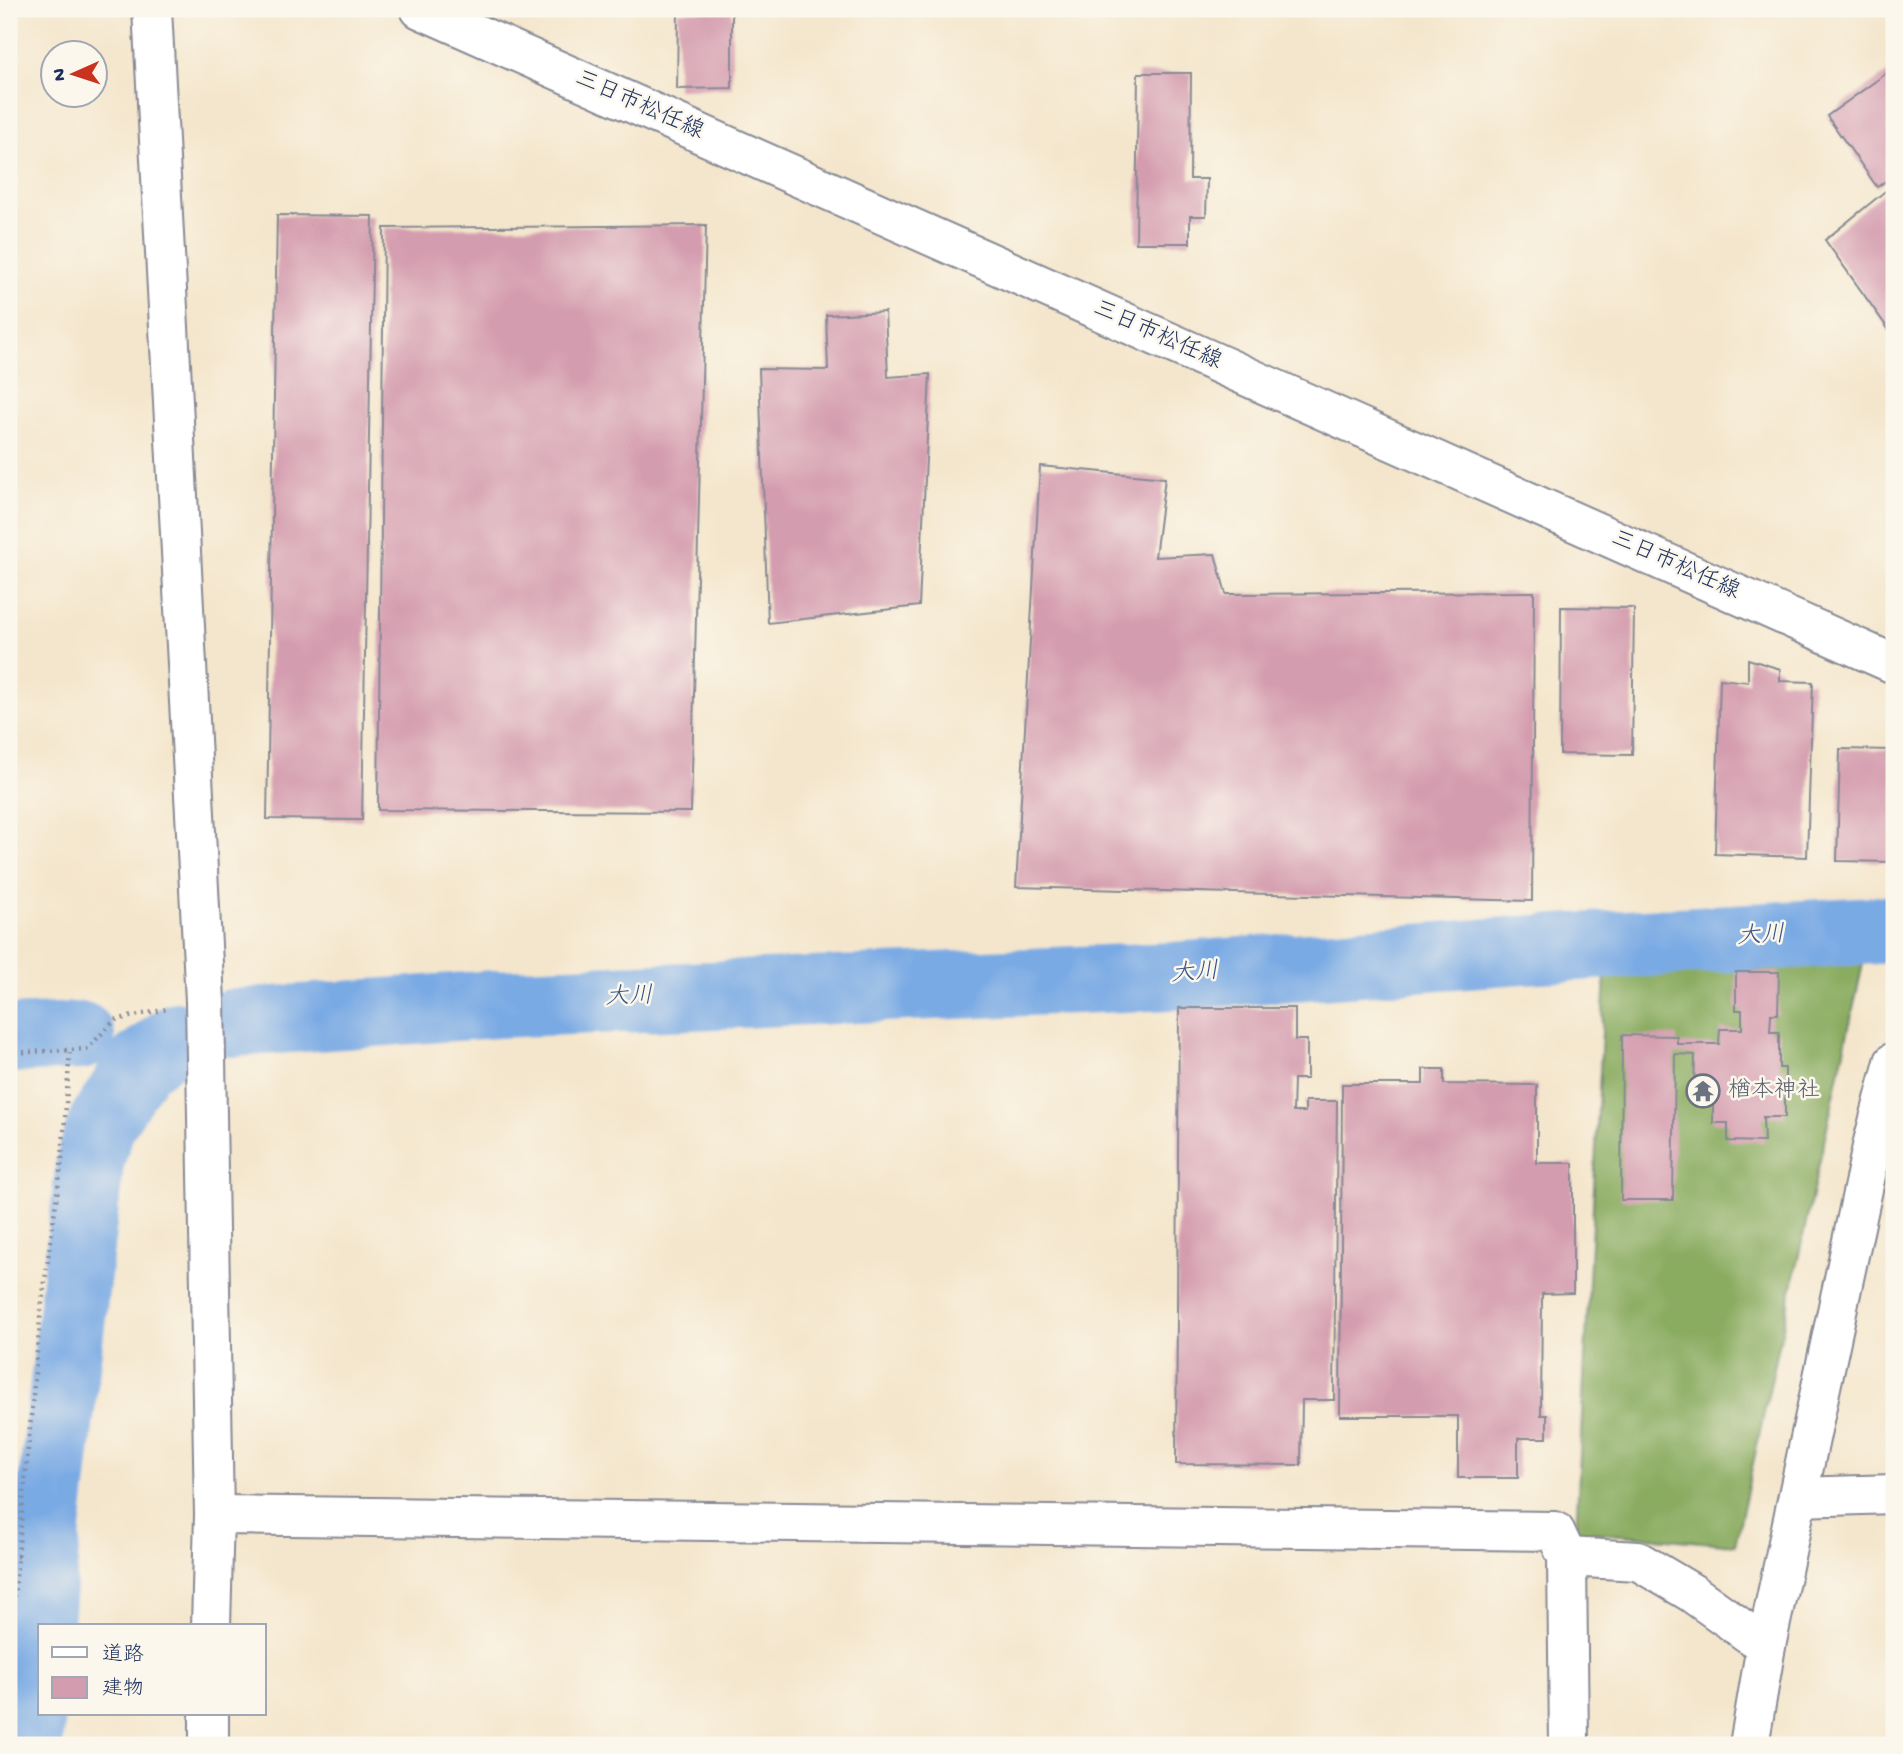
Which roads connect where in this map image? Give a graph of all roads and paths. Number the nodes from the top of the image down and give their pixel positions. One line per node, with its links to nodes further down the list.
1 (152, 9): 5 (street)
2 (420, 9): 3 (street, 三日市松任線)
3 (463, 18): 4 (street, 三日市松任線)
4 (1894, 664)
5 (205, 1001): 6 (path); 11 (street)
6 (70, 1050): 7 (path); 13 (path)
7 (9, 1053)
8 (1894, 1062): 10 (street)
9 (1894, 1494): 10 (street)
10 (1798, 1497): 16 (street)
11 (214, 1515): 14 (street); 15 (street)
12 (9, 1556): 13 (path)
13 (19, 1556): 17 (path)
14 (1567, 1558): 16 (street); 20 (street)
15 (211, 1624)
16 (1766, 1646): 21 (street)
17 (9, 1653)
18 (209, 1716): 19 (street)
19 (209, 1745)
20 (1569, 1745)
21 (1749, 1745)

